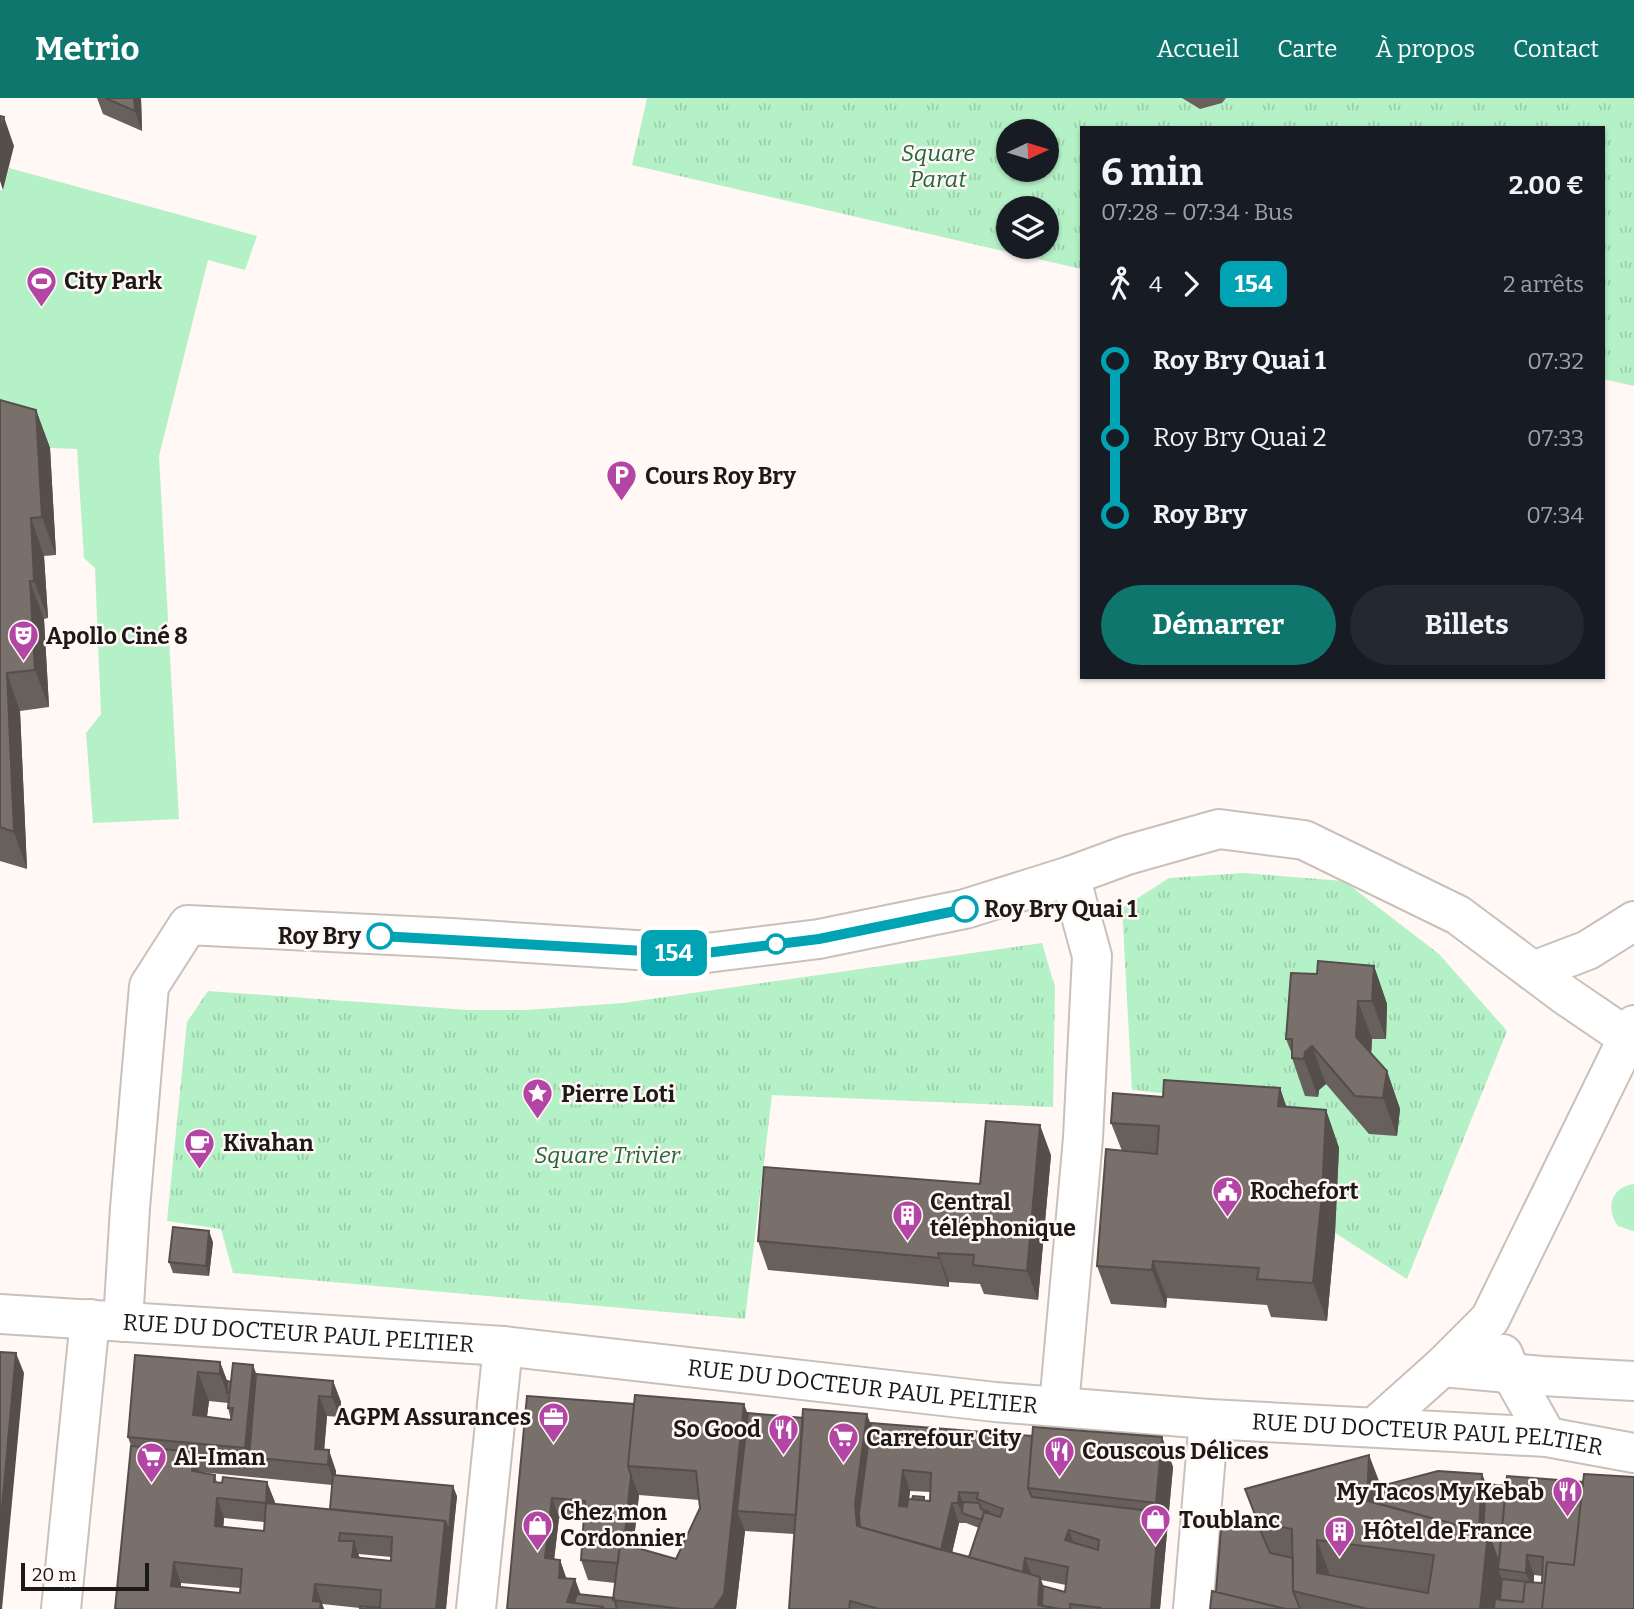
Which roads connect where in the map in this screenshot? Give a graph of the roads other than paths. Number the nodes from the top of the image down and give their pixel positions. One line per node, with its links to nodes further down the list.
1 (1070, 876): 3 (street); 7 (street); 12 (street)
2 (1634, 921): 3 (street)
3 (1533, 971): 4 (street)
4 (1632, 1035): 6 (street)
5 (0, 1314): 7 (street, RUE DU DOCTEUR PAUL PELTIER)
6 (1490, 1319): 9 (street); 10 (street)
7 (106, 1320): 8 (street, RUE DU DOCTEUR PAUL PELTIER); 18 (street)
8 (503, 1346): 12 (street, RUE DU DOCTEUR PAUL PELTIER); 19 (street)
9 (1443, 1367): 10 (street); 14 (street)
10 (1511, 1373): 11 (street); 16 (street)
11 (1634, 1381)
12 (1059, 1406): 13 (street, RUE DU DOCTEUR PAUL PELTIER)
13 (1209, 1419): 14 (street, RUE DU DOCTEUR PAUL PELTIER); 20 (street)
14 (1375, 1427): 16 (street, RUE DU DOCTEUR PAUL PELTIER)
15 (1634, 1429): 16 (street)
16 (1547, 1437): 17 (street, RUE DU DOCTEUR PAUL PELTIER)
17 (1634, 1453)
18 (61, 1609)
19 (476, 1609)
20 (1193, 1609)

